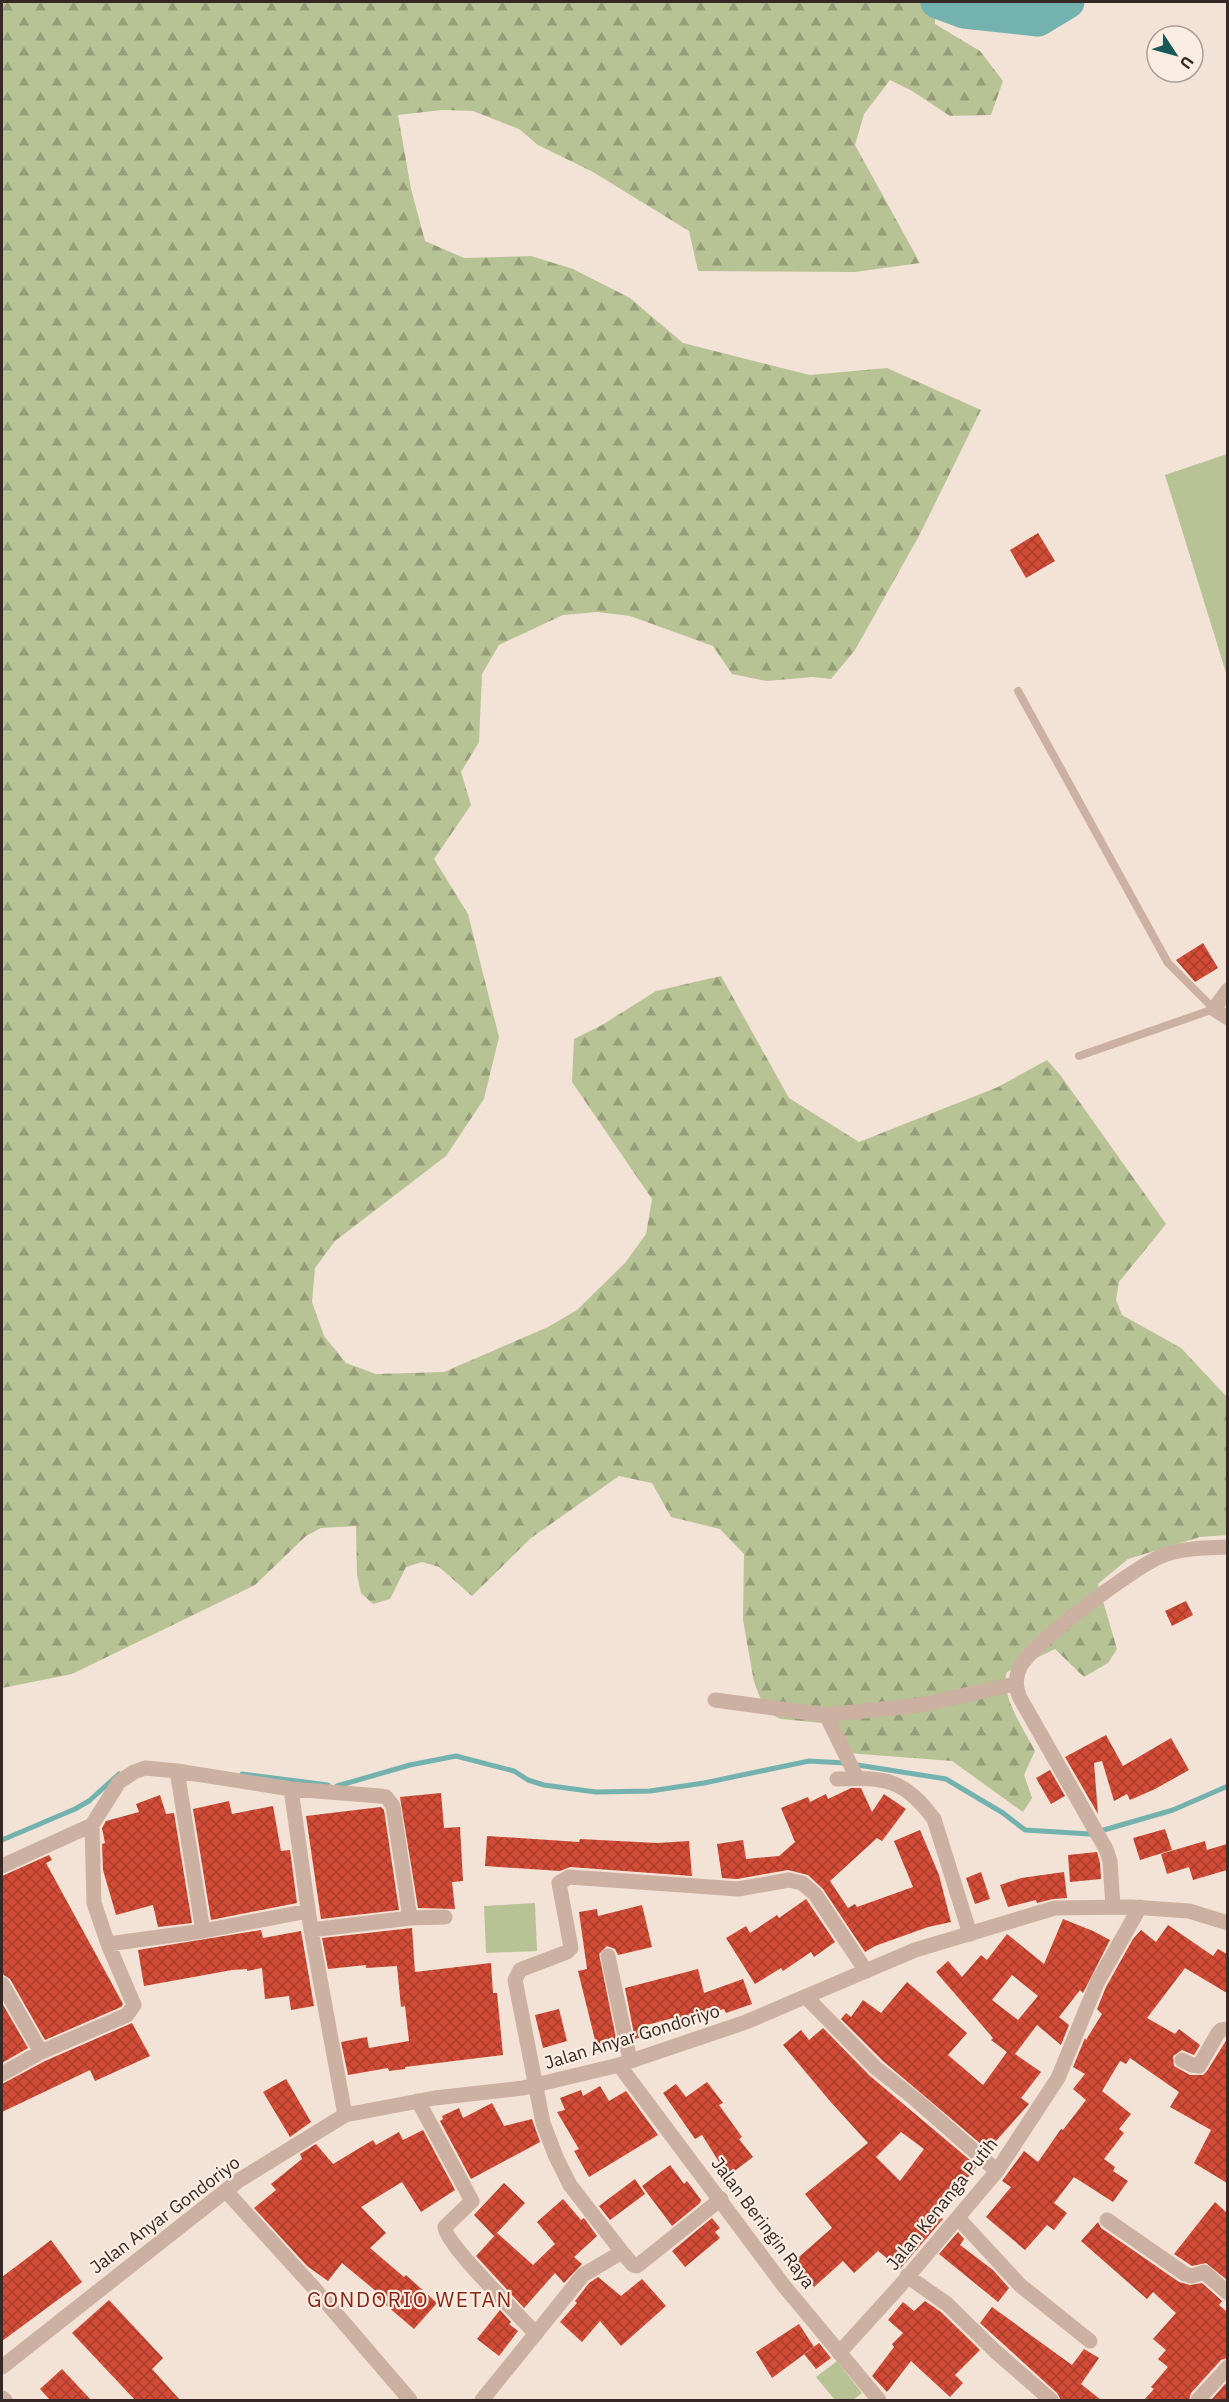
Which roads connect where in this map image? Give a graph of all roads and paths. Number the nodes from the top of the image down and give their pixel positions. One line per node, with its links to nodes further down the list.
1 (1018, 692): 3 (lane)
2 (1227, 990): 3 (street)
3 (1214, 1009): 4 (street); 5 (lane)
4 (1227, 1018)
5 (1079, 1056)
6 (1227, 1546): 7 (street)
7 (1015, 1683): 9 (street); 16 (street)
8 (715, 1700): 9 (street)
9 (826, 1715): 11 (street)
10 (177, 1771): 13 (street); 14 (street); 23 (street)
11 (856, 1774): 12 (street); 24 (street)
12 (837, 1779)
13 (291, 1789): 18 (street); 20 (street)
14 (92, 1825): 15 (street); 25 (street)
15 (2, 1866)
16 (1113, 1907): 17 (street, Jalan Anyar Gondoriyo); 24 (street, Jalan Anyar Gondoriyo)
17 (1140, 1907): 21 (street, Jalan Anyar Gondoriyo); 38 (street, Jalan Kenanga Putih)
18 (308, 1911): 22 (street); 23 (street)
19 (446, 1917): 20 (street)
20 (410, 1918): 22 (street)
21 (1227, 1923)
22 (311, 1929): 37 (street)
23 (203, 1931): 25 (street)
24 (970, 1934): 27 (street, Jalan Anyar Gondoriyo)
25 (108, 1944): 31 (street)
26 (608, 1956): 33 (street)
27 (866, 1971): 29 (street, Jalan Anyar Gondoriyo); 35 (street)
28 (2, 1984): 31 (street)
29 (806, 1997): 33 (street, Jalan Anyar Gondoriyo); 38 (street)
30 (1227, 2029): 32 (street)
31 (40, 2052): 34 (street)
32 (1182, 2060)
33 (625, 2062): 35 (street, Jalan Anyar Gondoriyo); 40 (street, Jalan Beringin Raya)
34 (2, 2074)
35 (535, 2085): 36 (street, Jalan Anyar Gondoriyo); 43 (street)
36 (418, 2101): 37 (street, Jalan Anyar Gondoriyo); 46 (street)
37 (345, 2115): 39 (street, Jalan Anyar Gondoriyo)
38 (997, 2171): 41 (street, Jalan Kenanga Putih)
39 (225, 2191): 49 (street, Jalan Anyar Gondoriyo); 51 (street)
40 (721, 2199): 43 (street); 48 (street, Jalan Beringin Raya)
41 (958, 2218): 44 (street, Jalan Kenanga Putih); 47 (street)
42 (1107, 2220): 45 (street)
43 (622, 2252): 46 (street)
44 (907, 2276): 48 (street, Jalan Kenanga Putih); 54 (street)
45 (1227, 2293)
46 (536, 2334): 52 (street)
47 (1090, 2341)
48 (839, 2353): 53 (street, Jalan Beringin Raya)
49 (2, 2367)
50 (1227, 2367): 55 (street)
51 (410, 2400)
52 (482, 2400)
53 (879, 2400)
54 (1051, 2400)
55 (1198, 2400)

